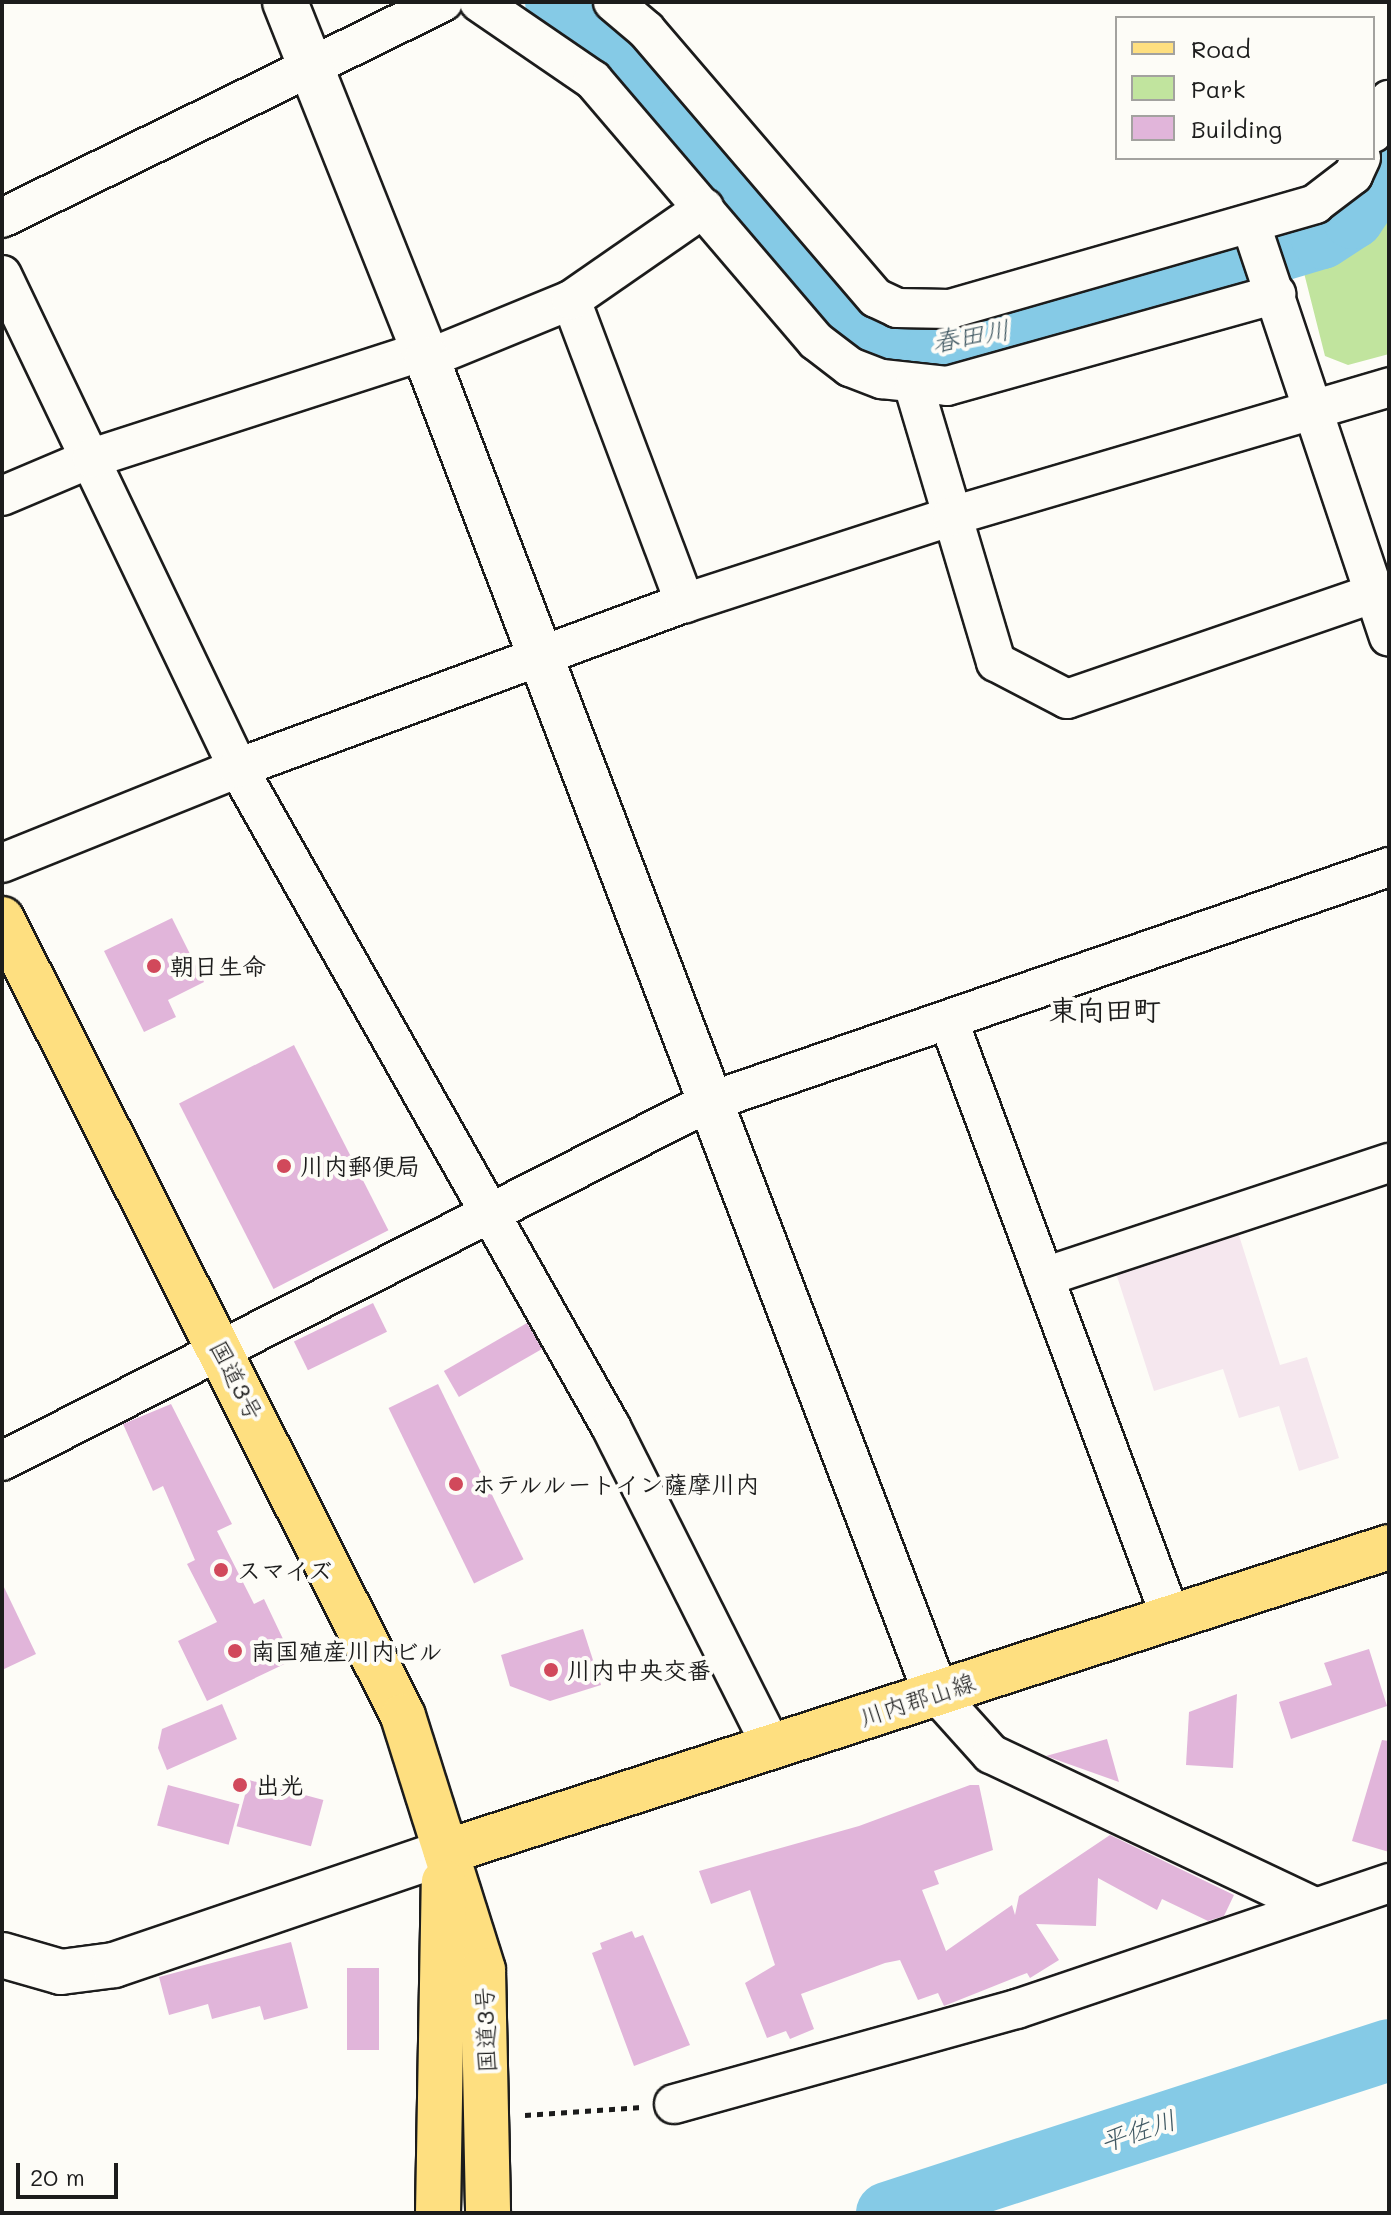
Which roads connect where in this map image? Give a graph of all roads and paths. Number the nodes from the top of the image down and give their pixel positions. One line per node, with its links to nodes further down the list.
1 (285, 2): 5 (street)
2 (443, 2): 5 (street)
3 (479, 2): 9 (street)
4 (613, 2): 11 (street)
5 (310, 68): 10 (street); 15 (street)
6 (1389, 100): 7 (street)
7 (1375, 129)
8 (1359, 160): 11 (street)
9 (704, 208): 14 (street); 16 (street)
10 (2, 218)
11 (1253, 230): 13 (street)
12 (2, 275): 19 (street)
13 (1273, 287): 16 (street); 18 (street)
14 (571, 300): 15 (street); 23 (street)
15 (426, 355): 19 (street); 25 (street)
16 (914, 387): 21 (street)
17 (1389, 387): 18 (street)
18 (1315, 410): 21 (street); 22 (street)
19 (92, 458): 20 (street); 26 (street)
20 (2, 496)
21 (952, 516): 22 (street); 23 (street)
22 (1375, 593): 24 (street)
23 (685, 603): 25 (street)
24 (1389, 637)
25 (540, 653): 26 (street); 31 (street)
26 (238, 768): 27 (street); 33 (street)
27 (2, 863)
28 (1389, 867): 30 (street)
29 (2, 919): 35 (main road, 国道3号)
30 (949, 1022): 31 (street); 34 (street)
31 (709, 1102): 33 (street); 39 (street)
32 (1389, 1163): 34 (street)
33 (490, 1214): 35 (street); 40 (street)
34 (1044, 1277): 38 (street)
35 (222, 1349): 36 (street); 41 (main road, 国道3号)
36 (2, 1461)
37 (1389, 1547): 38 (main road, 川内郡山線)
38 (1171, 1618): 39 (main road, 川内郡山線)
39 (936, 1693): 40 (main road, 川内郡山線); 43 (street)
40 (772, 1747): 41 (main road, 川内郡山線)
41 (446, 1852): 44 (street); 46 (main road, 国道3号); 48 (main road, 国道3号)
42 (1389, 1883): 43 (street)
43 (1312, 1906): 45 (street)
44 (2, 1955)
45 (674, 2104): 46 (path)
46 (488, 2113): 47 (main road, 国道3号)
47 (488, 2207)
48 (438, 2213)

